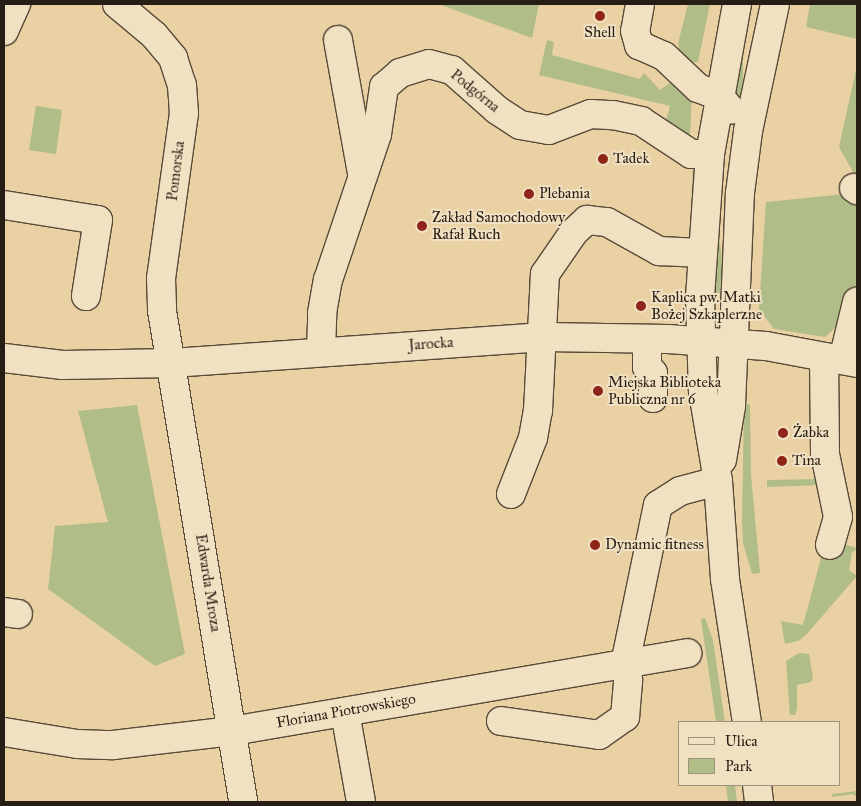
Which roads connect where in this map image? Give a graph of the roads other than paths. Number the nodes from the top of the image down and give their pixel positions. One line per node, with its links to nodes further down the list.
1 (16, 4): 6 (street)
2 (116, 4): 23 (street, Pomorska)
3 (640, 4): 8 (street)
4 (737, 4): 8 (street)
5 (774, 4): 9 (street)
6 (4, 31)
7 (338, 40): 11 (street)
8 (719, 96): 9 (street); 10 (street)
9 (748, 131): 19 (street)
10 (710, 154): 11 (street, Podgórna); 13 (street)
11 (362, 177): 20 (street, Podgórna)
12 (4, 205): 14 (street)
13 (702, 253): 16 (street); 18 (street)
14 (86, 296)
15 (857, 302): 22 (street)
16 (544, 336): 17 (street, Jarocka); 20 (street, Jarocka); 26 (street)
17 (647, 339): 18 (street, Jarocka); 24 (street)
18 (701, 342): 19 (street, Jarocka); 25 (street)
19 (733, 343): 22 (street, Jarocka); 25 (street)
20 (321, 351): 23 (street, Jarocka)
21 (4, 358): 23 (street, Jarocka)
22 (841, 360): 27 (street)
23 (172, 363): 33 (street, Edwarda Mroza)
24 (653, 398)
25 (718, 481): 29 (street); 32 (street)
26 (511, 494)
27 (830, 545)
28 (687, 653): 29 (street, Floriana Piotrowskiego)
29 (625, 664): 30 (street, Floriana Piotrowskiego); 31 (street)
30 (346, 712): 33 (street, Floriana Piotrowskiego); 37 (street)
31 (501, 721)
32 (747, 721)
33 (232, 731): 34 (street, Floriana Piotrowskiego); 36 (street, Edwarda Mroza)
34 (4, 732)
35 (757, 786): 38 (street)
36 (243, 802)
37 (360, 802)
38 (759, 802)

